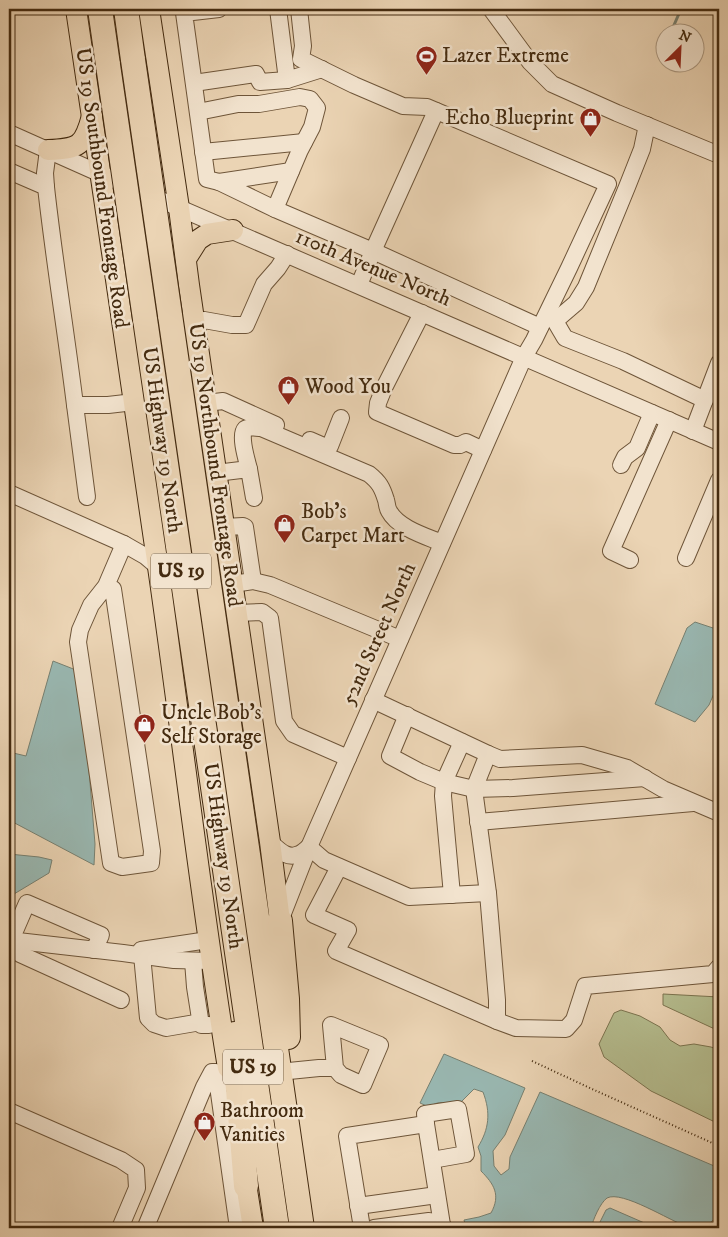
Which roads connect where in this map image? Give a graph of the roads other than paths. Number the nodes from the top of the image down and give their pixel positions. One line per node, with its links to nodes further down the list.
1 (76, 9): 13 (main road, US 19 Southbound Frontage Road)
2 (100, 9): 40 (highway, US Highway 19 North / US 19, bridge)
3 (126, 9): 108 (highway, US Highway 19 North / US 19, bridge)
4 (149, 9): 9 (main road, US 19 Northbound Frontage Road)
5 (219, 9): 12 (street)
6 (278, 9): 11 (street)
7 (299, 9): 10 (street)
8 (491, 9): 17 (street)
9 (158, 67): 13 (main road); 18 (main road, US 19 Northbound Frontage Road)
10 (322, 69): 11 (street); 14 (street)
11 (287, 80): 12 (street)
12 (194, 83): 15 (street)
13 (88, 90): 16 (main road, US 19 Southbound Frontage Road)
14 (436, 111): 33 (street); 42 (street, 52nd Street North)
15 (198, 112): 20 (street); 22 (street)
16 (92, 114): 21 (main road); 26 (main road, US 19 Southbound Frontage Road); 29 (main road)
17 (647, 125): 23 (street); 45 (street)
18 (166, 126): 29 (main road); 30 (main road, US 19 Northbound Frontage Road)
19 (9, 133): 21 (street, 110th Avenue North)
20 (306, 139): 22 (street); 25 (street)
21 (48, 150): 26 (street, 110th Avenue North); 28 (street)
22 (203, 152): 27 (street)
23 (719, 155)
24 (9, 171): 28 (street)
25 (291, 171): 27 (street); 31 (street)
26 (101, 174): 29 (street, 110th Avenue North); 34 (main road, US 19 Southbound Frontage Road)
27 (219, 182): 31 (street)
28 (46, 187): 48 (street)
29 (140, 191): 30 (street, 110th Avenue North); 34 (main road); 36 (main road)
30 (179, 208): 32 (street, 110th Avenue North); 36 (main road, US 19 Northbound Frontage Road)
31 (275, 209): 33 (street)
32 (233, 230): 35 (street, 110th Avenue North); 36 (main road)
33 (373, 251): 38 (street); 42 (street)
34 (112, 252): 40 (main road, US 19 Southbound Frontage Road)
35 (287, 254): 38 (street, 110th Avenue North); 41 (street)
36 (186, 258): 37 (main road, US 19 Northbound Frontage Road)
37 (189, 285): 40 (main road); 41 (main road, US 19 Northbound Frontage Road)
38 (358, 285): 39 (street, 110th Avenue North)
39 (422, 312): 43 (street, 110th Avenue North); 54 (street)
40 (133, 319): 46 (main road, US 19 Southbound Frontage Road); 90 (highway, US Highway 19 North / US 19)
41 (194, 322): 47 (main road, US 19 Northbound Frontage Road)
42 (540, 328): 43 (street, 52nd Street North)
43 (524, 357): 49 (street, 110th Avenue North); 54 (street, 52nd Street North)
44 (719, 363): 45 (street)
45 (705, 400): 52 (street)
46 (134, 402): 48 (street); 62 (main road, US 19 Southbound Frontage Road)
47 (206, 403): 50 (street); 57 (main road, US 19 Northbound Frontage Road)
48 (75, 405): 60 (street)
49 (652, 413): 51 (street, 110th Avenue North); 55 (street)
50 (342, 418)
51 (669, 420): 52 (street, 110th Avenue North); 67 (street)
52 (693, 431): 53 (street, 110th Avenue North)
53 (719, 442)
54 (483, 450): 64 (street, 52nd Street North)
55 (621, 465)
56 (249, 469): 57 (street); 61 (street); 64 (street)
57 (216, 473): 63 (main road, US 19 Northbound Frontage Road)
58 (719, 480): 66 (street)
59 (9, 494): 65 (street)
60 (87, 497)
61 (254, 498)
62 (152, 523): 65 (street); 68 (main road, US 19 Southbound Frontage Road)
63 (224, 527): 69 (street); 70 (main road, US 19 Northbound Frontage Road)
64 (442, 543): 73 (street, 52nd Street North)
65 (124, 544): 68 (street); 71 (street)
66 (686, 558)
67 (630, 560)
68 (158, 567): 93 (main road, US 19 Southbound Frontage Road)
69 (253, 581): 70 (street); 73 (street)
70 (233, 584): 72 (main road, US 19 Northbound Frontage Road)
71 (106, 586): 71 (street)
72 (237, 613): 78 (street); 85 (main road, US 19 Northbound Frontage Road)
73 (400, 639): 74 (street, 52nd Street North)
74 (373, 700): 75 (street); 78 (street, 52nd Street North)
75 (407, 716): 76 (street); 80 (street)
76 (462, 742): 77 (street); 80 (street)
77 (488, 754): 79 (street); 81 (street)
78 (348, 758): 86 (street, 52nd Street North)
79 (645, 778): 81 (street); 82 (street)
80 (444, 782): 81 (street); 89 (street)
81 (474, 789): 84 (street)
82 (695, 802): 83 (street); 84 (street)
83 (719, 813)
84 (478, 822): 88 (street)
85 (270, 842): 86 (street); 91 (main road, US 19 Northbound Frontage Road)
86 (309, 847): 87 (street); 91 (street, 52nd Street North)
87 (339, 866): 89 (street); 100 (street)
88 (488, 893): 89 (street); 100 (street)
89 (452, 894)
90 (230, 905): 109 (highway); 117 (highway, US Highway 19 North / US 19)
91 (280, 920): 104 (highway)
92 (10, 940): 94 (street); 94 (street); 99 (street)
93 (208, 940): 95 (street); 97 (main road, US 19 Southbound Frontage Road)
94 (94, 950): 95 (street)
95 (123, 953): 96 (street)
96 (142, 955): 97 (street); 101 (street)
97 (202, 961): 101 (street); 102 (main road, US 19 Southbound Frontage Road)
98 (719, 967): 100 (street)
99 (122, 1000)
100 (497, 1020)
101 (201, 1022): 102 (street)
102 (221, 1025): 109 (main road, US 19 Southbound Frontage Road)
103 (335, 1068): 104 (street)
104 (289, 1071): 108 (highway)
105 (9, 1111): 114 (street)
106 (426, 1124): 107 (street); 107 (street); 111 (street)
107 (432, 1160): 110 (street)
108 (293, 1162): 118 (highway, US Highway 19 North / US 19)
109 (242, 1190): 112 (street); 115 (street); 116 (main road, US 19 Southbound Frontage Road)
110 (437, 1195): 111 (street); 113 (street)
111 (358, 1206): 119 (street)
112 (147, 1224)
113 (443, 1227): 120 (street)
114 (120, 1228)
115 (238, 1228)
116 (253, 1228)
117 (277, 1228)
118 (302, 1228)
119 (362, 1228)
120 (374, 1228)

